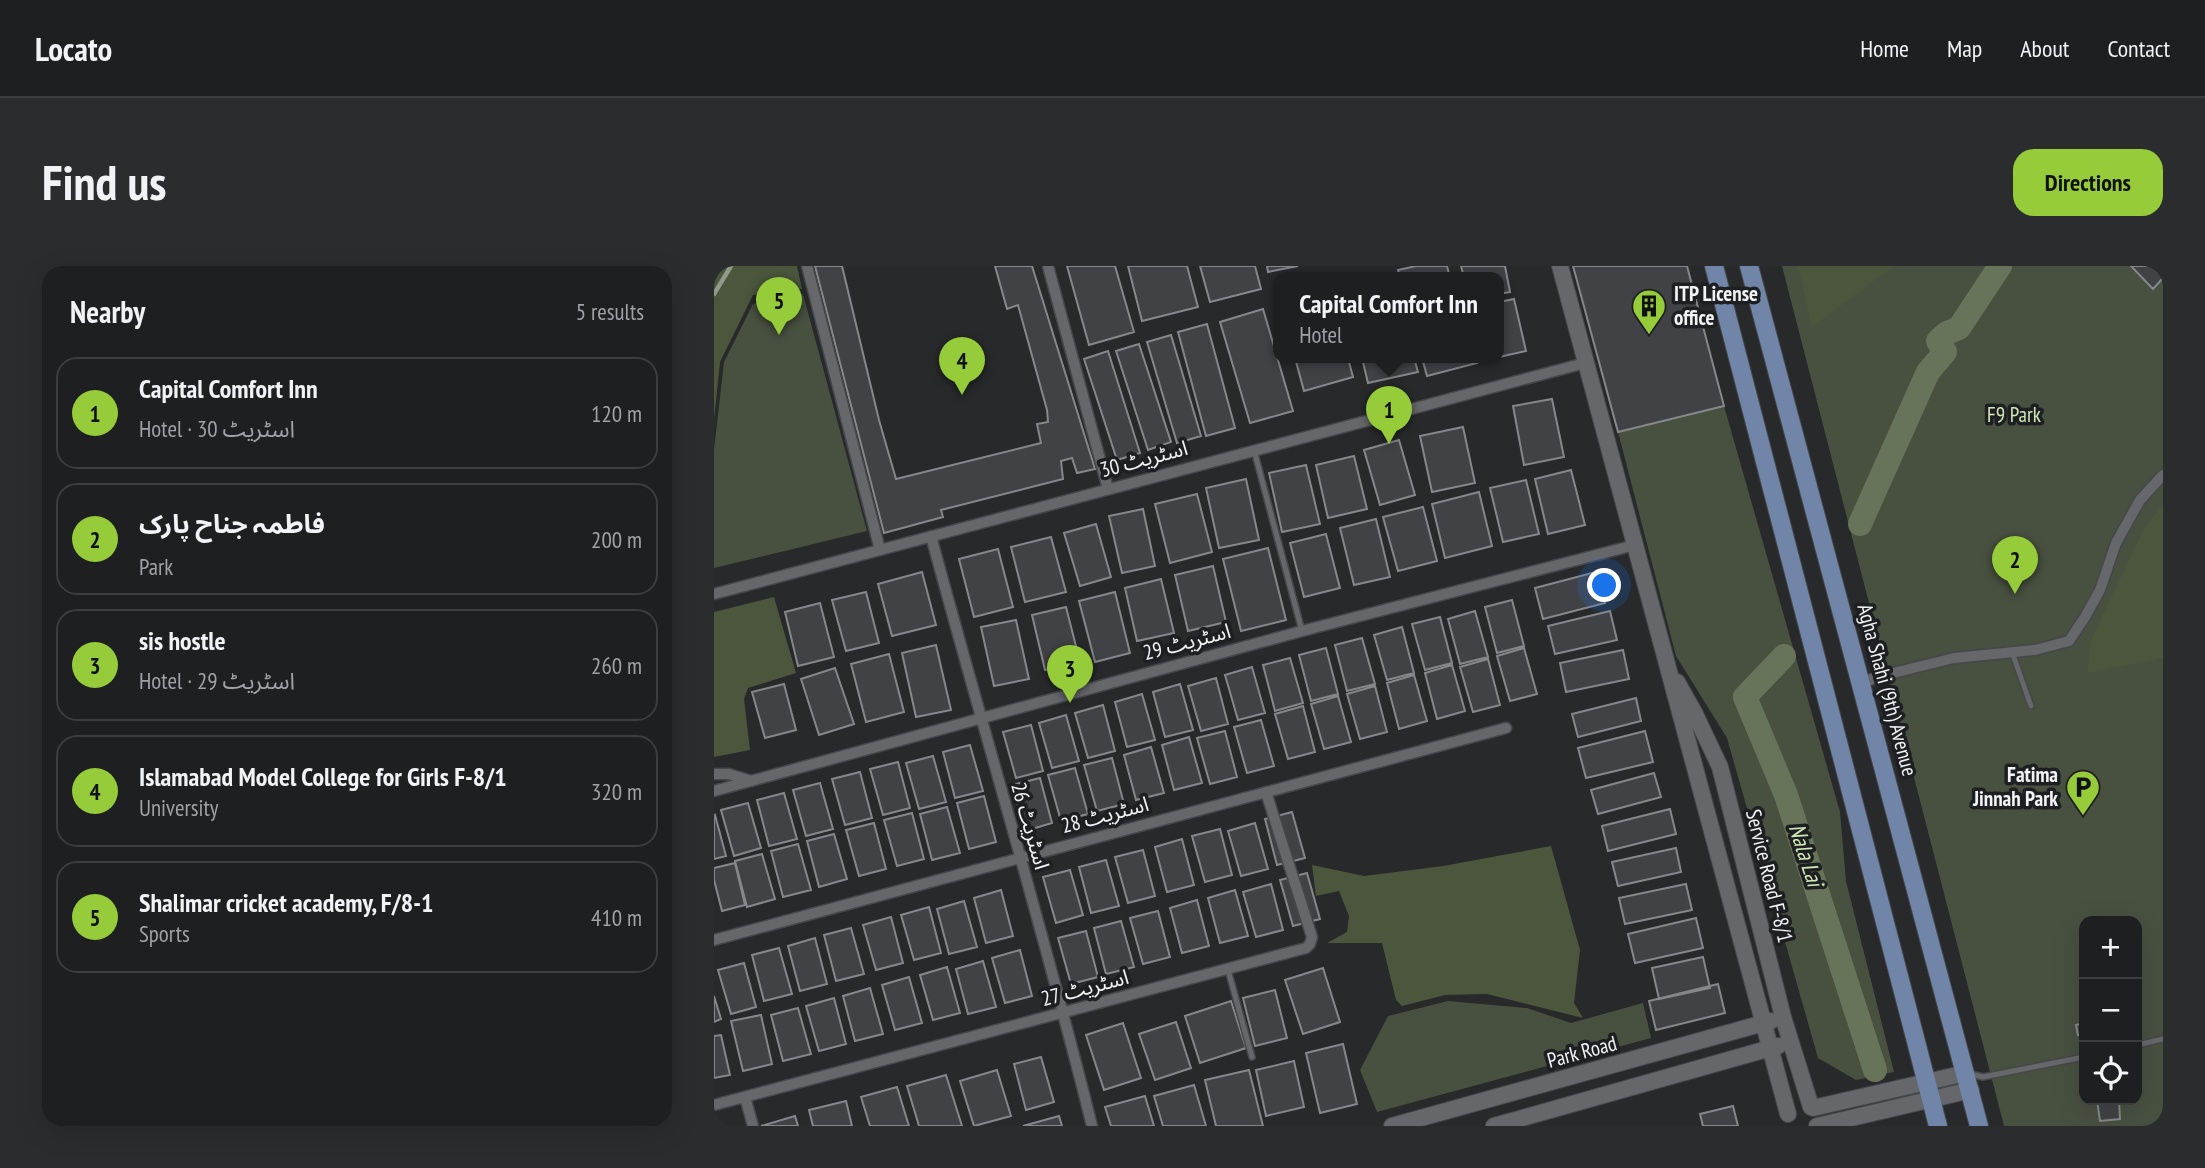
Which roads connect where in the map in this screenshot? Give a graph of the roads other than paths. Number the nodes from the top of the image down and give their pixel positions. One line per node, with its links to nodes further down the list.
1 (807, 266): 12 (street)
2 (1048, 266): 9 (street)
3 (1560, 266): 6 (street, Service Road F-8/1)
4 (1714, 266): 38 (main road)
5 (1749, 266): 17 (main road, Agha Shahi (9th) Avenue)
6 (1585, 363): 7 (street, اسٹریٹ 30); 11 (street, Service Road F-8/1)
7 (1254, 450): 9 (street, اسٹریٹ 30); 14 (lane)
8 (2163, 475): 15 (street)
9 (1108, 489): 10 (street, اسٹریٹ 30)
10 (931, 536): 12 (street, اسٹریٹ 30); 19 (street, اسٹریٹ 26)
11 (1635, 545): 14 (street, اسٹریٹ 29); 16 (street, Service Road F-8/1)
12 (880, 550): 13 (street, اسٹریٹ 30)
13 (714, 594)
14 (1302, 631): 19 (street, اسٹریٹ 29)
15 (2012, 652): 17 (street); 18 (lane)
16 (1667, 664): 29 (street, Service Road F-8/1); 30 (street, Service Road F-8/1)
17 (1861, 683): 37 (main road, Agha Shahi (9th) Avenue)
18 (2031, 706)
19 (980, 719): 22 (street, اسٹریٹ 29); 25 (street, اسٹریٹ 26)
20 (1506, 728): 24 (street, اسٹریٹ 28)
21 (714, 774): 22 (street, اسٹریٹ 29)
22 (751, 781): 23 (street, اسٹریٹ 29)
23 (714, 791)
24 (1266, 792): 25 (street, اسٹریٹ 28); 27 (street, اسٹریٹ 27)
25 (1019, 858): 26 (street, اسٹریٹ 28); 28 (street, اسٹریٹ 26)
26 (714, 940)
27 (1228, 970): 28 (street, اسٹریٹ 27); 35 (lane)
28 (1064, 1014): 39 (street, اسٹریٹ 27); 45 (street, اسٹریٹ 26)
29 (1783, 1017): 30 (street, Park Road); 32 (street, Service Road F-8/1)
30 (1764, 1023): 34 (street, Service Road F-8/1); 46 (street, Park Road)
31 (2163, 1039): 33 (lane)
32 (1791, 1043): 34 (street); 42 (street, Service Road F-8/1)
33 (2142, 1044)
34 (1770, 1048): 43 (street, Service Road F-8/1); 47 (street)
35 (1252, 1057)
36 (2079, 1058): 37 (lane)
37 (1973, 1080): 38 (street); 40 (street); 50 (main road, Agha Shahi (9th) Avenue)
38 (1926, 1082): 40 (main road); 42 (street)
39 (745, 1097): 41 (street, اسٹریٹ 27); 44 (street)
40 (1931, 1100): 48 (street); 49 (main road)
41 (714, 1105)
42 (1812, 1108): 43 (street); 48 (street, Service Road F-8/1)
43 (1788, 1120)
44 (753, 1126)
45 (1092, 1126)
46 (1392, 1126)
47 (1494, 1126)
48 (1817, 1126)
49 (1938, 1126)
50 (1979, 1126)

